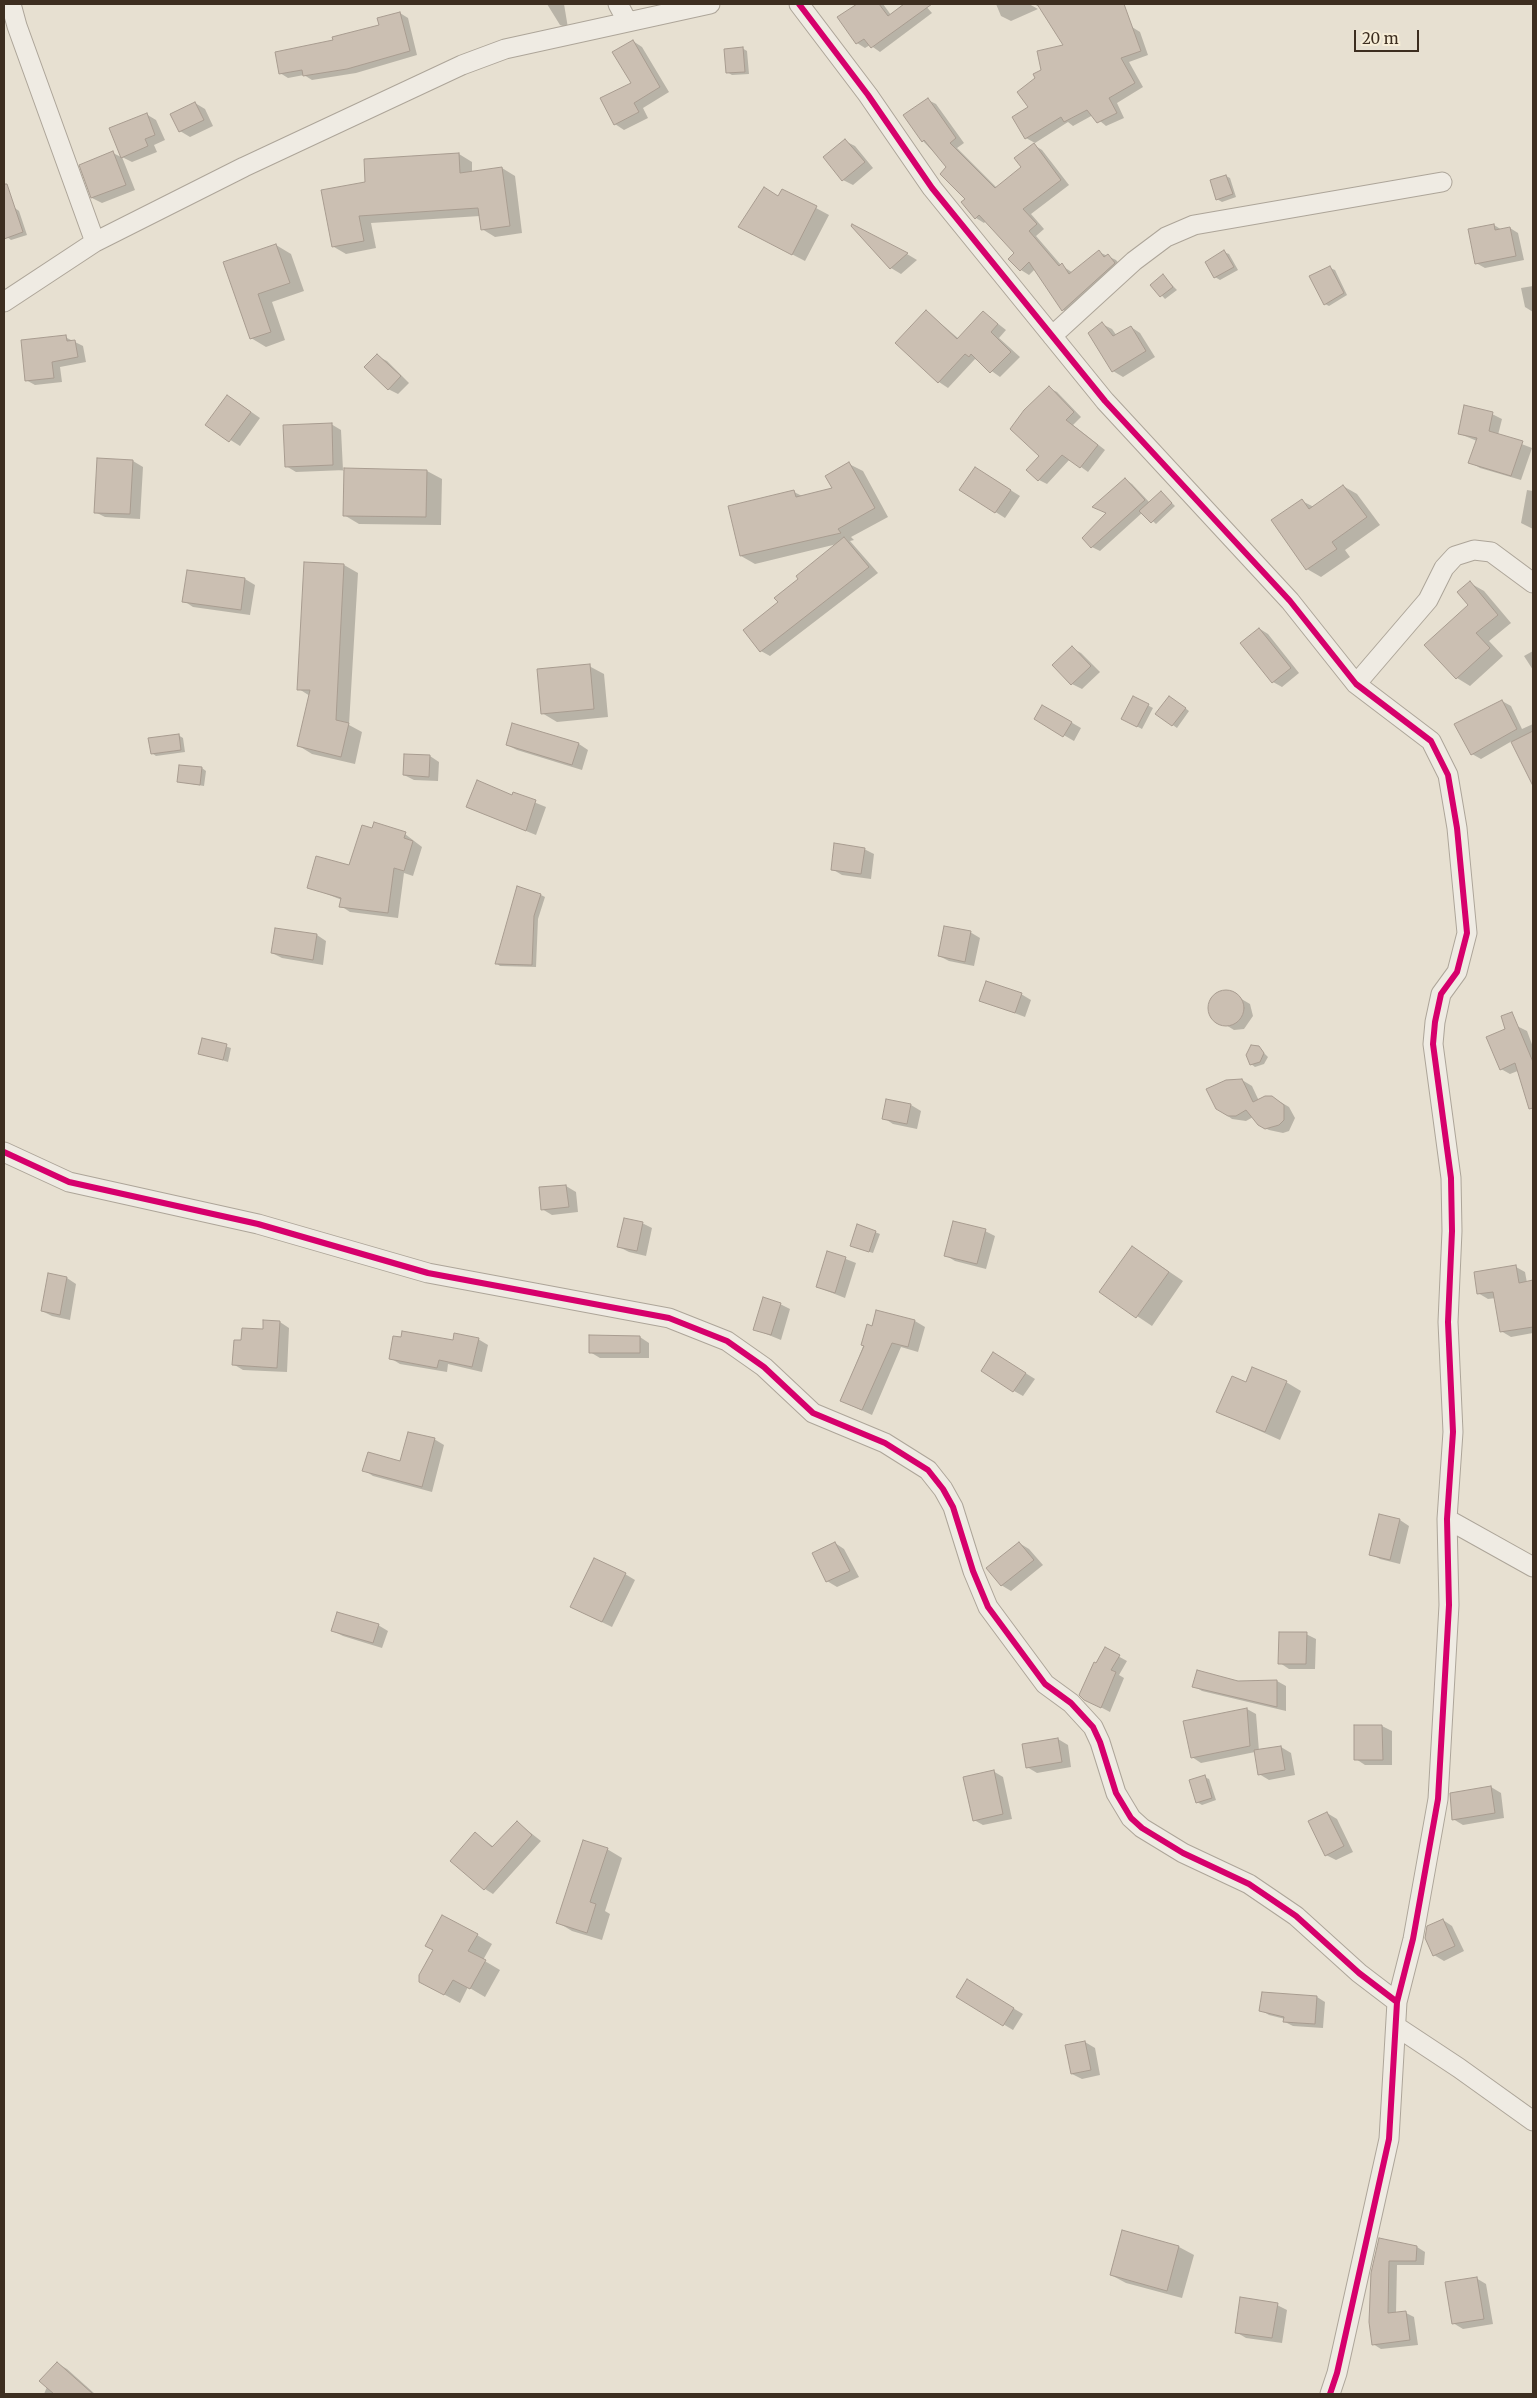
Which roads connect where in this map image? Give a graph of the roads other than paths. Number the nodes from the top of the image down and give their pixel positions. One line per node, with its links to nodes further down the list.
1 (11, 4): 7 (street)
2 (618, 4): 5 (street)
3 (710, 4): 5 (street)
4 (798, 4): 9 (street)
5 (627, 21): 7 (street)
6 (1442, 182): 9 (street)
7 (95, 242): 8 (street)
8 (4, 302)
9 (1052, 336): 11 (street)
10 (1533, 583): 11 (street)
11 (1356, 684): 13 (street)
12 (4, 1152): 15 (street)
13 (1447, 1519): 14 (street); 15 (street)
14 (1533, 1568)
15 (1397, 2002): 16 (street)
16 (1397, 2027): 17 (street); 18 (street)
17 (1533, 2122)
18 (1330, 2394)

